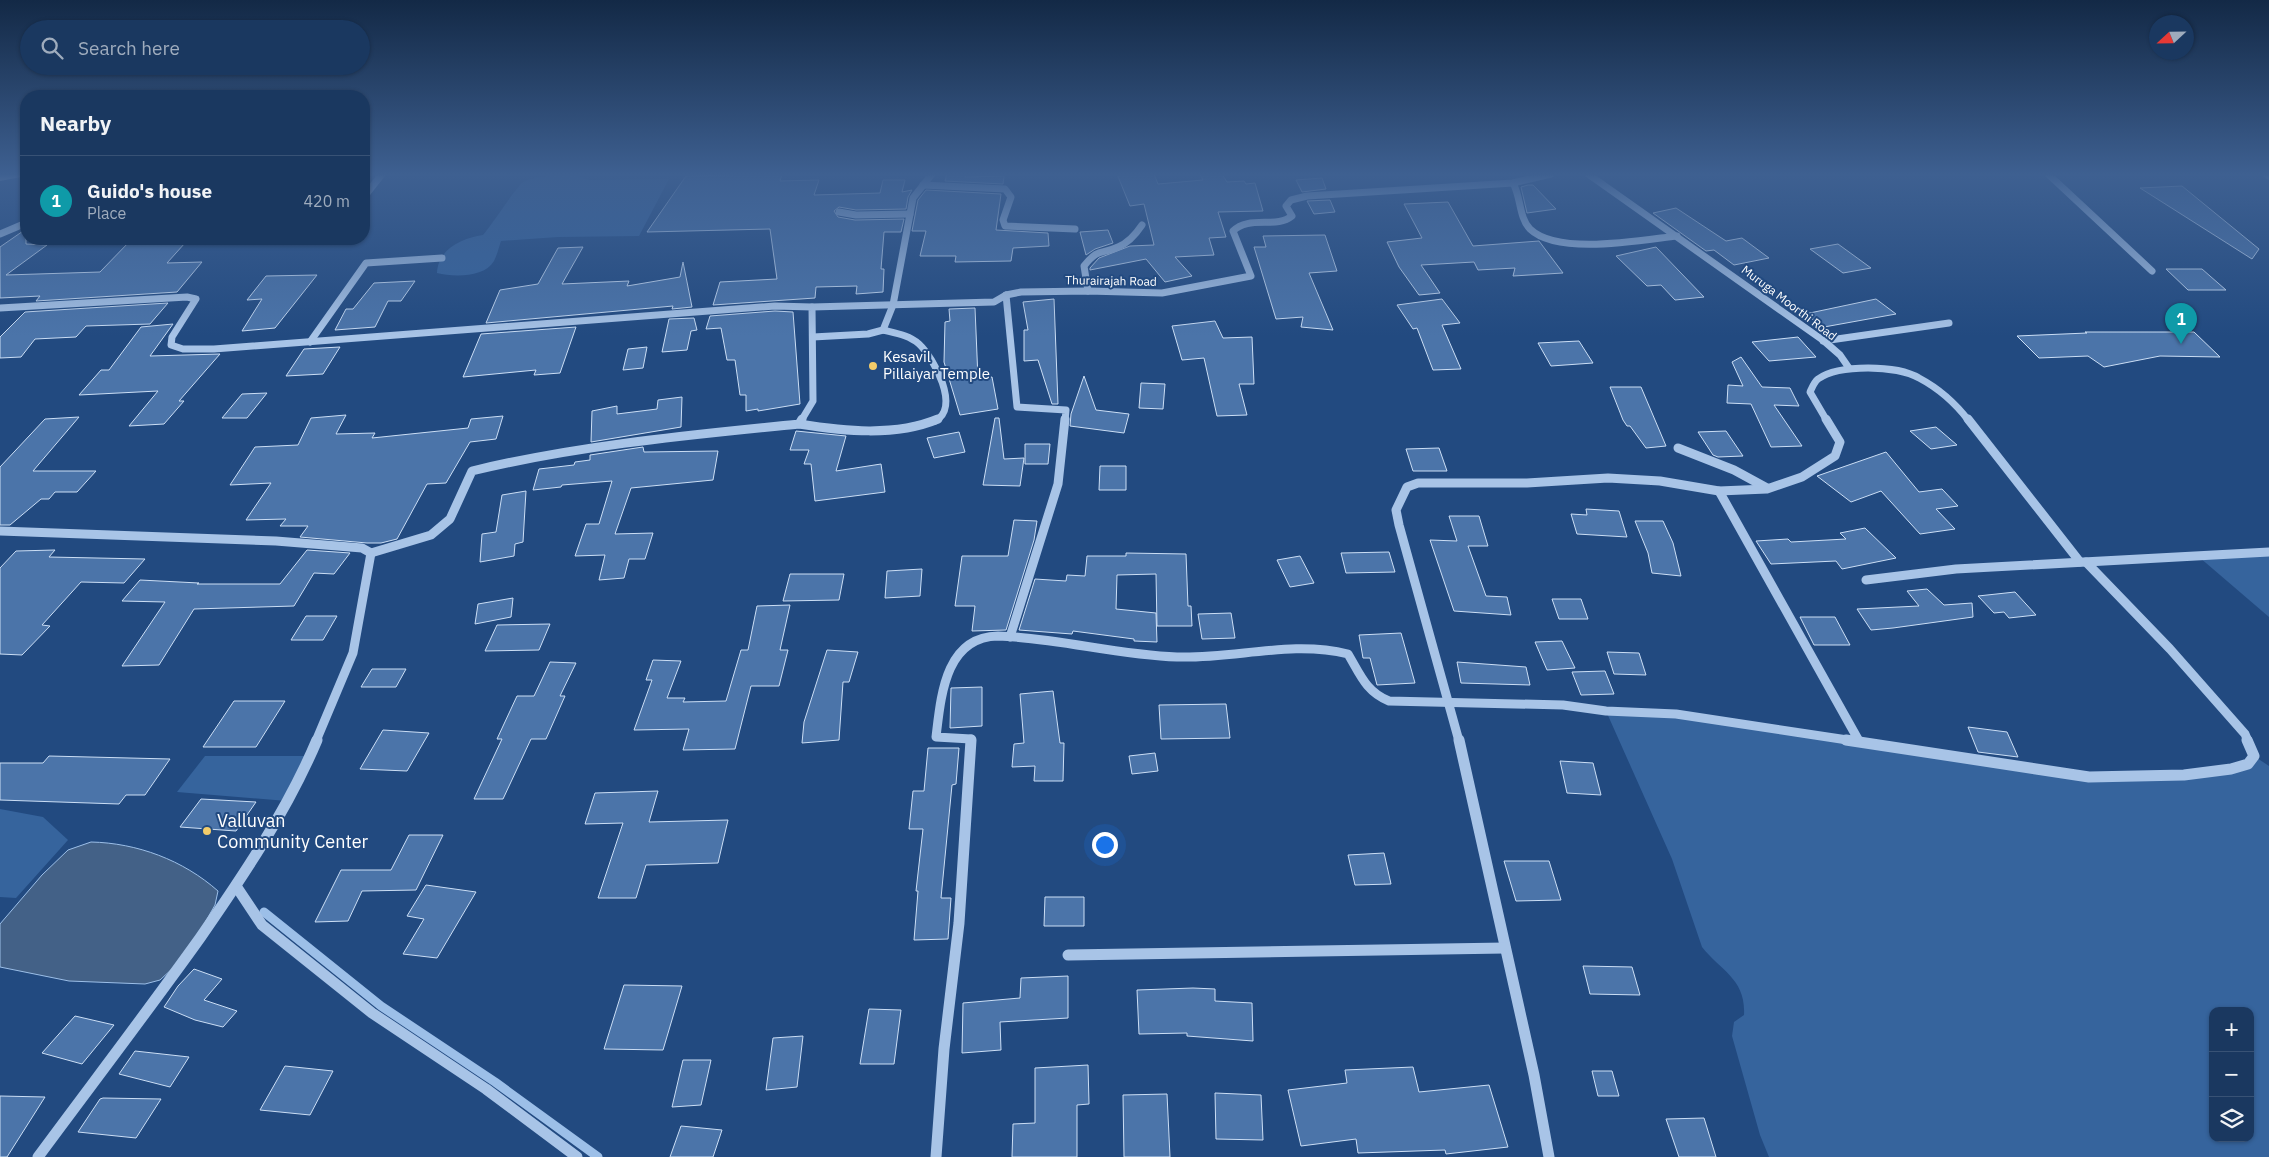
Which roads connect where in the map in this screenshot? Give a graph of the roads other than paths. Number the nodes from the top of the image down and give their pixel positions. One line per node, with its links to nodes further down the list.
1 (14, 228): 10 (street)
2 (907, 228): 16 (street)
3 (1064, 228): 9 (street)
4 (1140, 228): 14 (street)
5 (1235, 228): 14 (street, Thurairajah Road)
6 (1529, 228): 11 (street)
7 (1666, 228): 11 (street, Muruga Moorthi Road)
8 (2106, 228): 13 (street)
9 (1075, 229)
10 (0, 234)
11 (1677, 236): 22 (street, Muruga Moorthi Road)
12 (442, 258): 23 (street)
13 (2152, 271)
14 (1088, 291): 15 (street, Thurairajah Road)
15 (1006, 295): 16 (street, Thurairajah Road); 34 (street)
16 (893, 305): 17 (street, Thurairajah Road); 20 (street)
17 (812, 307): 21 (street); 23 (street, Thurairajah Road)
18 (0, 308): 23 (street, Thurairajah Road)
19 (1949, 323): 22 (street)
20 (883, 330): 21 (street); 25 (street)
21 (813, 337): 25 (street)
22 (1822, 341): 24 (street, Muruga Moorthi Road)
23 (310, 342)
24 (1849, 368): 27 (street); 32 (street)
25 (798, 424): 31 (street)
26 (1678, 448): 27 (street)
27 (1767, 488): 28 (street)
28 (1719, 490): 35 (street); 36 (street)
29 (0, 531): 31 (street)
30 (2269, 552): 32 (street)
31 (371, 553): 37 (street)
32 (2083, 562): 33 (street); 36 (street)
33 (1866, 580)
34 (1010, 637): 35 (street); 42 (street)
35 (1448, 702): 36 (street); 38 (street)
36 (1859, 741)
37 (236, 886): 40 (street); 41 (street)
38 (1505, 948): 39 (street); 43 (street)
39 (1068, 955)
40 (38, 1157)
41 (577, 1157)
42 (936, 1157)
43 (1549, 1157)

